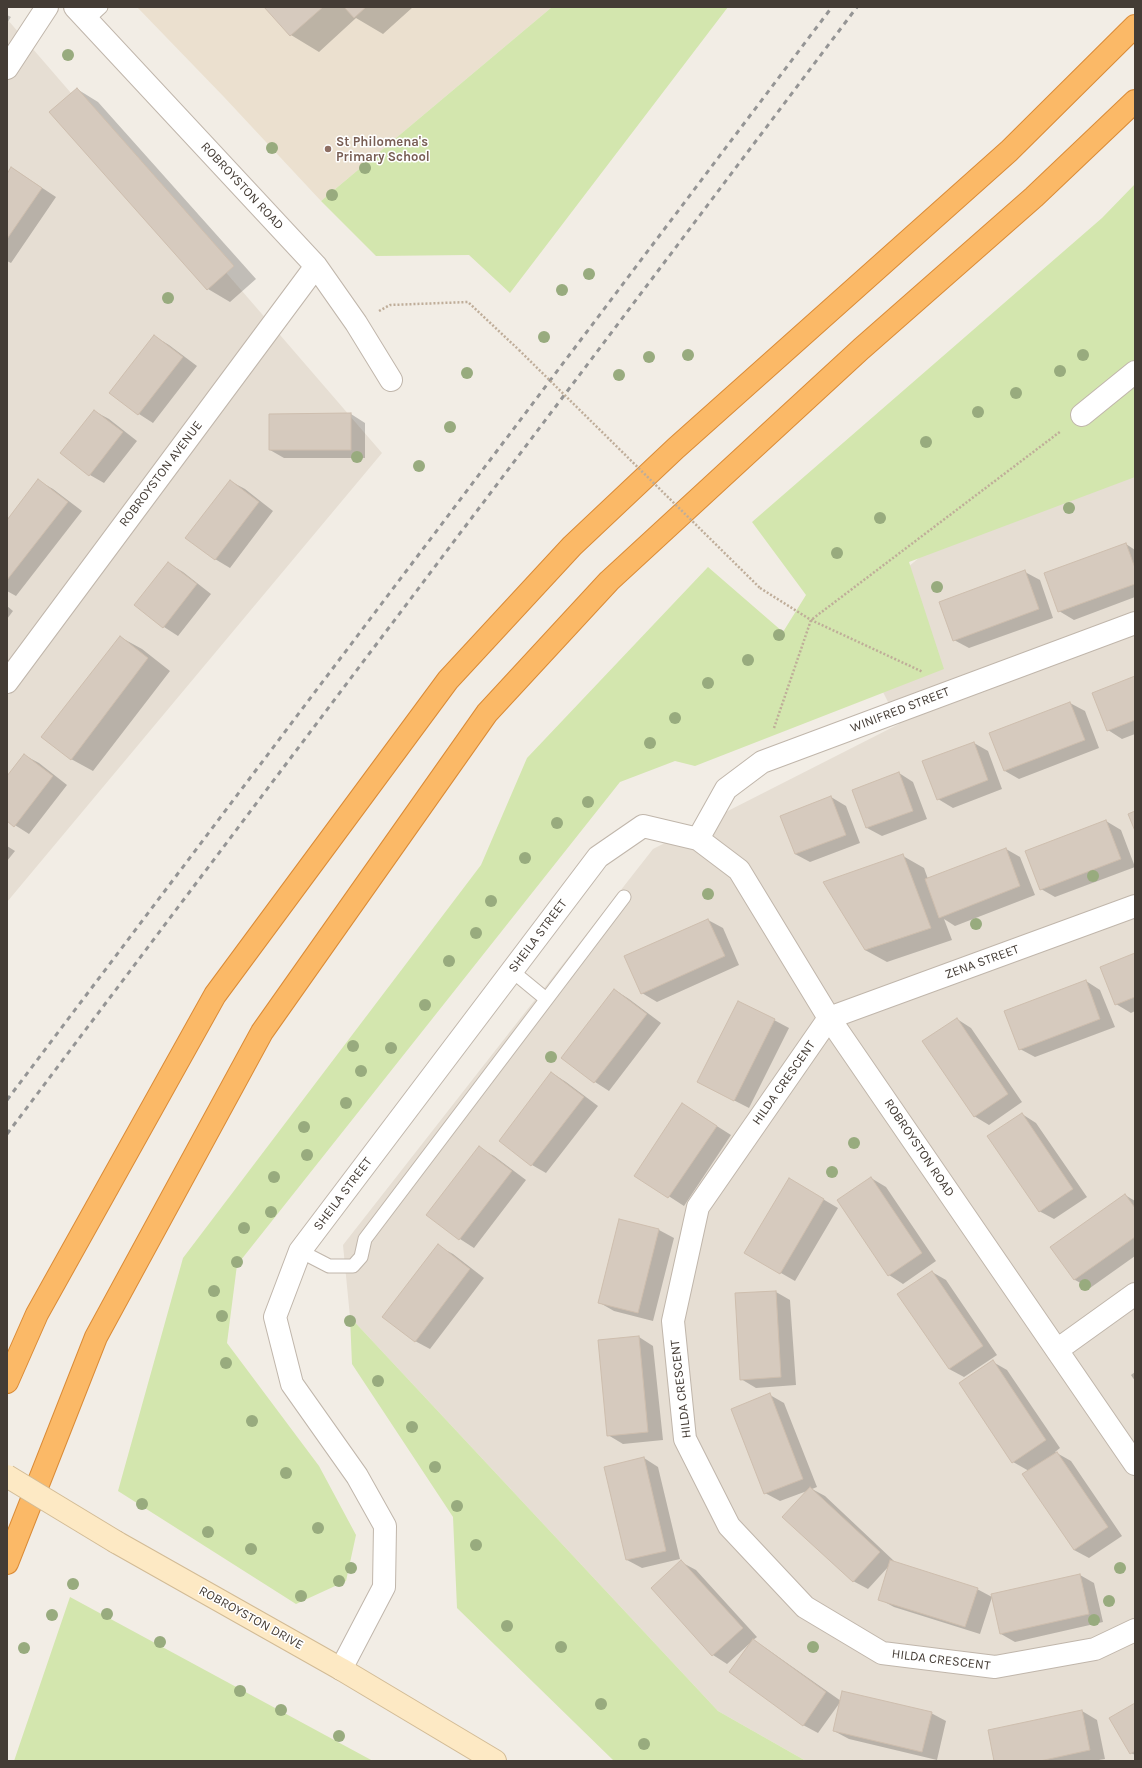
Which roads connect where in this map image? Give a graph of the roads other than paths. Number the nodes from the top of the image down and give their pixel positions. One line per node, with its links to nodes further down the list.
1 (47, 7): 4 (street)
2 (87, 11): 6 (street, ROBROYSTON ROAD)
3 (1135, 26): 21 (highway)
4 (7, 68)
5 (1135, 101): 24 (highway)
6 (316, 266): 8 (street, ROBROYSTON ROAD); 11 (street, ROBROYSTON AVENUE)
7 (1132, 379): 9 (street)
8 (391, 380)
9 (1082, 415)
10 (1135, 623): 12 (street, WINIFRED STREET)
11 (7, 682)
12 (698, 839): 15 (street, SHEILA STREET); 17 (street, ROBROYSTON ROAD)
13 (624, 897): 16 (lane)
14 (1135, 906): 17 (street, ZENA STREET)
15 (512, 972): 16 (lane); 18 (street, SHEILA STREET)
16 (546, 999): 18 (lane)
17 (829, 1018): 20 (street, ROBROYSTON ROAD); 25 (street, HILDA CRESCENT)
18 (300, 1251): 26 (street, SHEILA STREET)
19 (1135, 1294): 20 (street)
20 (1057, 1350): 22 (street, ROBROYSTON ROAD)
21 (7, 1382)
22 (1135, 1464)
23 (7, 1476): 26 (main road, ROBROYSTON DRIVE, bridge)
24 (7, 1563)
25 (1135, 1630)
26 (341, 1669): 27 (main road, ROBROYSTON DRIVE)
27 (495, 1761)

